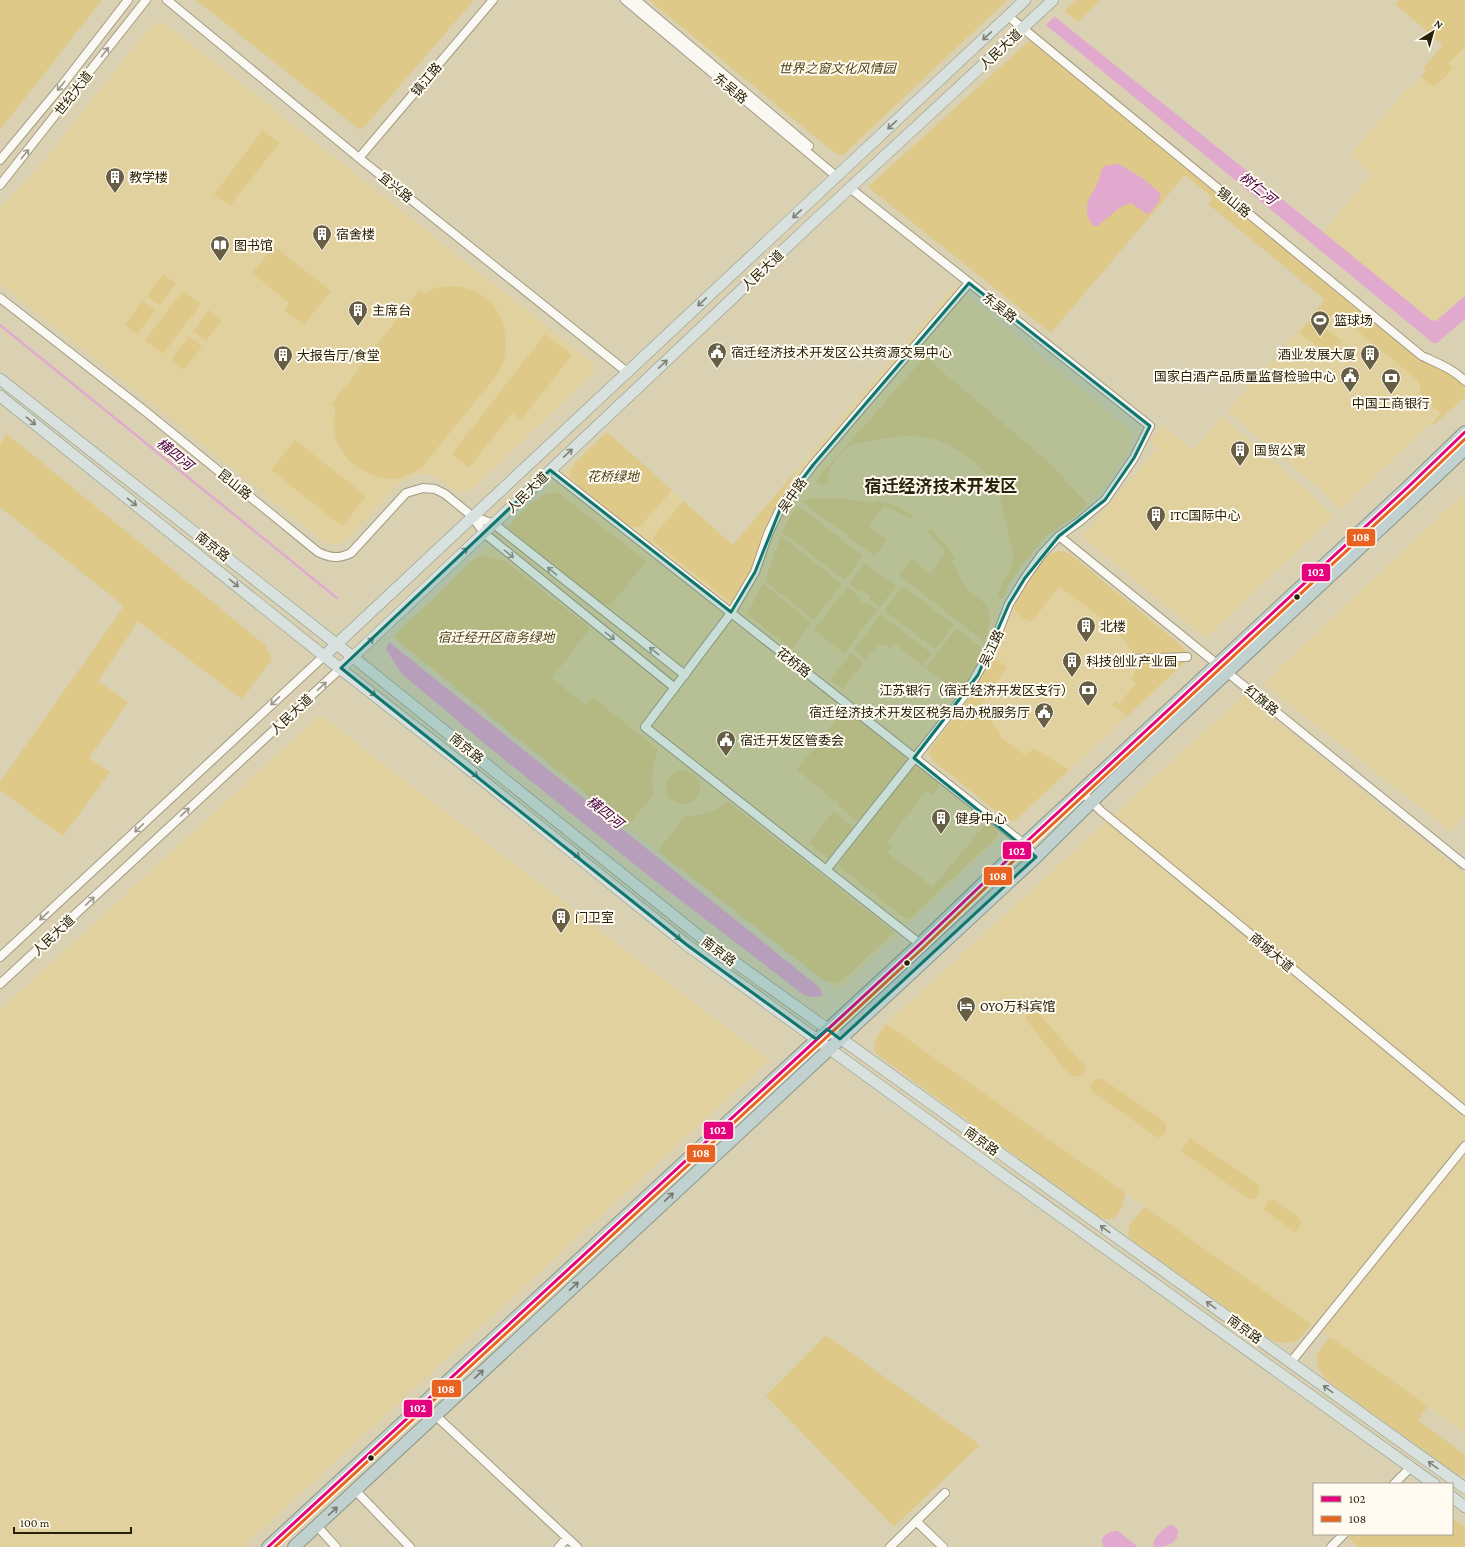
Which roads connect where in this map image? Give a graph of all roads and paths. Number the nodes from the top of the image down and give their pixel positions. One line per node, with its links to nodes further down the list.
1 (128, 0): 12 (street, 世纪大道, one-way to 12)
2 (146, 0): 14 (street, 世纪大道, one-way to 2)
3 (166, 0): 11 (street, 宜兴路)
4 (493, 0): 11 (street, 镇江路)
5 (625, 0): 13 (street, 东吴路)
6 (636, 0): 13 (street, 东吴路)
7 (1025, 0): 9 (main road, 人民大道)
8 (1053, 0): 10 (main road, 人民大道)
9 (1008, 16): 10 (street, 锡山路); 13 (main road, 人民大道, one-way to 13)
10 (1024, 27): 15 (main road, 人民大道); 19 (street, 锡山路); 21 (street, 锡山路)
11 (359, 158): 18 (street, 宜兴路)
12 (0, 160)
13 (838, 174): 18 (main road, 人民大道, one-way to 18)
14 (0, 185)
15 (850, 188): 16 (street, 东吴路); 26 (main road, 人民大道, one-way to 15)
16 (969, 283): 23 (street, 东吴路); 31 (street, 吴中路)
17 (0, 298): 27 (street, 昆山路)
18 (627, 372): 27 (main road, 人民大道)
19 (1465, 375)
20 (0, 379): 32 (main road, 南京路)
21 (1465, 381)
22 (0, 396): 33 (main road, 南京路, one-way to 33)
23 (1150, 426): 30 (street, 吴江路)
24 (1465, 432): 37 (highway)
25 (1465, 449): 39 (highway)
26 (550, 470): 28 (main road, 人民大道); 31 (street, 花桥路)
27 (472, 516): 28 (street); 29 (street); 32 (main road, 人民大道)
28 (494, 524): 29 (main road, 人民大道); 40 (street, one-way to 28)
29 (484, 533): 34 (main road, 人民大道, one-way to 29); 41 (street, one-way to 41)
30 (1059, 536): 37 (street, 红旗路); 42 (street, 吴江路)
31 (731, 613): 40 (street, 吴中路); 42 (street, 花桥路)
32 (337, 644): 33 (main road, 人民大道); 34 (main road, 南京路)
33 (324, 656): 38 (main road, 南京路); 50 (street, 人民大道, one-way to 50)
34 (353, 656): 38 (main road, 人民大道); 52 (main road, 南京路)
35 (1187, 657): 36 (street)
36 (1128, 659)
37 (1217, 663): 39 (street, 红旗路); 43 (highway)
38 (341, 668): 51 (street, 人民大道, one-way to 38); 53 (main road, 南京路, one-way to 53)
39 (1228, 672): 44 (highway); 47 (street, 红旗路)
40 (685, 675): 41 (street, 吴中路)
41 (675, 688): 48 (street, 吴中路)
42 (914, 758): 45 (street, 花桥路); 48 (street, 吴江路)
43 (1080, 791): 44 (street, 商城大道); 45 (highway)
44 (1091, 802): 46 (highway); 56 (street, 商城大道)
45 (1024, 844): 46 (street, 花桥路); 49 (highway)
46 (1036, 856): 54 (highway)
47 (1465, 865)
48 (826, 870): 49 (street)
49 (920, 944): 52 (highway)
50 (0, 957)
51 (0, 984)
52 (827, 1029): 53 (highway); 54 (main road, 南京路)
53 (816, 1039): 55 (main road, 南京路); 72 (highway)
54 (840, 1039): 55 (highway); 58 (main road, 南京路, one-way to 54)
55 (829, 1048): 59 (highway, one-way to 55); 60 (main road, 南京路)
56 (1465, 1111)
57 (1465, 1146): 58 (street)
58 (1291, 1362): 63 (main road, 南京路, one-way to 58)
59 (435, 1414): 64 (highway); 71 (street)
60 (1411, 1467): 61 (street); 62 (main road, 南京路)
61 (1395, 1483)
62 (1433, 1483)
63 (1465, 1488)
64 (355, 1490): 69 (highway, one-way to 64); 75 (street)
65 (945, 1492): 68 (street)
66 (1453, 1498): 67 (main road)
67 (1465, 1507)
68 (916, 1521): 78 (street); 79 (street)
69 (317, 1526): 73 (highway); 74 (street)
70 (1343, 1535): 80 (street)
71 (567, 1538): 76 (street); 77 (street)
72 (268, 1547)
73 (294, 1547)
74 (336, 1547)
75 (410, 1547)
76 (559, 1547)
77 (577, 1547)
78 (890, 1547)
79 (943, 1547)
80 (1332, 1547)

